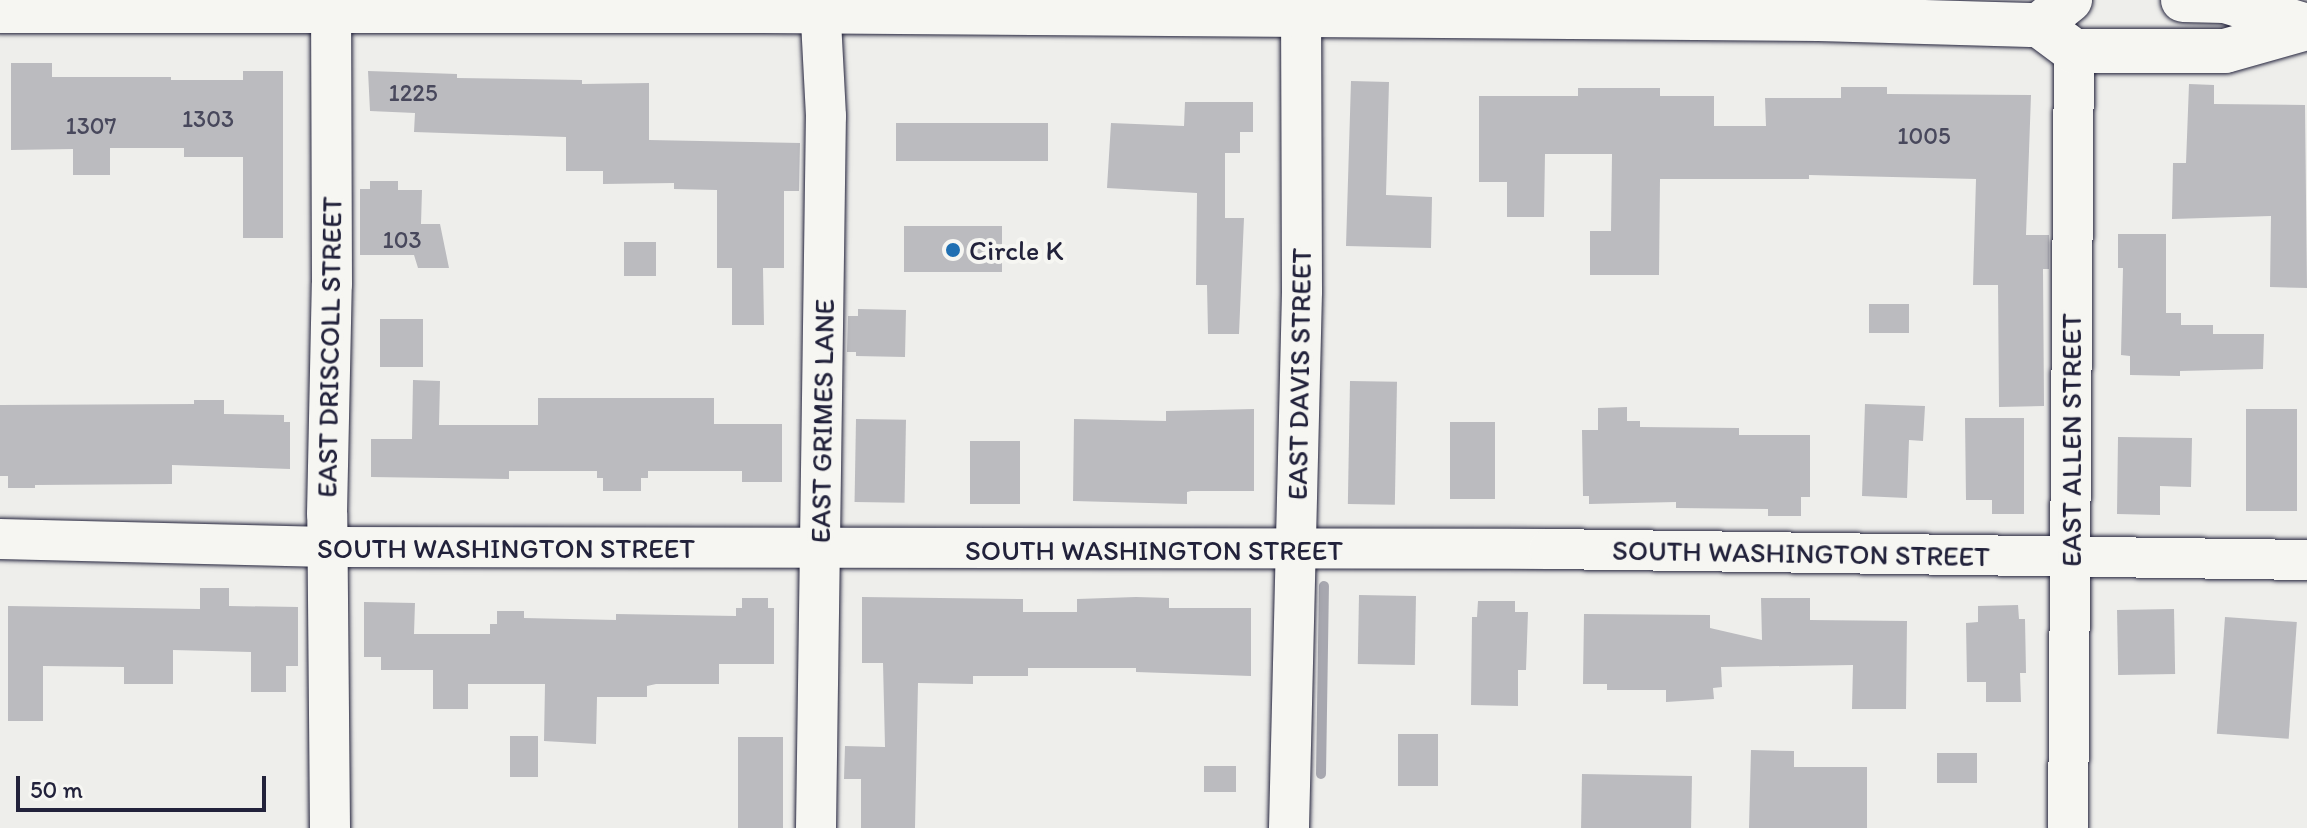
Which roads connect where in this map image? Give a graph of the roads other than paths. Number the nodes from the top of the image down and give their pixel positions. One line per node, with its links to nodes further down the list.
1 (2183, 0): 8 (main road)
2 (166, 7): 4 (main road); 5 (main road)
3 (820, 7): 5 (main road); 7 (main road); 13 (street, EAST GRIMES LANE)
4 (0, 11)
5 (331, 11): 11 (street, EAST DRISCOLL STREET)
6 (2054, 12): 7 (main road); 9 (main road)
7 (1301, 16): 12 (street, EAST DAVIS STREET)
8 (2307, 27): 9 (main road)
9 (2074, 51): 14 (street, EAST ALLEN STREET)
10 (0, 539): 11 (street, SOUTH WASHINGTON STREET)
11 (327, 547): 13 (street, SOUTH WASHINGTON STREET); 16 (street, EAST DRISCOLL STREET)
12 (1294, 549): 13 (street, SOUTH WASHINGTON STREET); 14 (street, SOUTH WASHINGTON STREET); 18 (street, EAST DAVIS STREET)
13 (819, 551): 17 (street, EAST GRIMES LANE)
14 (2070, 556): 15 (street, SOUTH WASHINGTON STREET); 19 (street, EAST ALLEN STREET)
15 (2307, 560)
16 (330, 828)
17 (816, 828)
18 (1289, 828)
19 (2068, 828)

